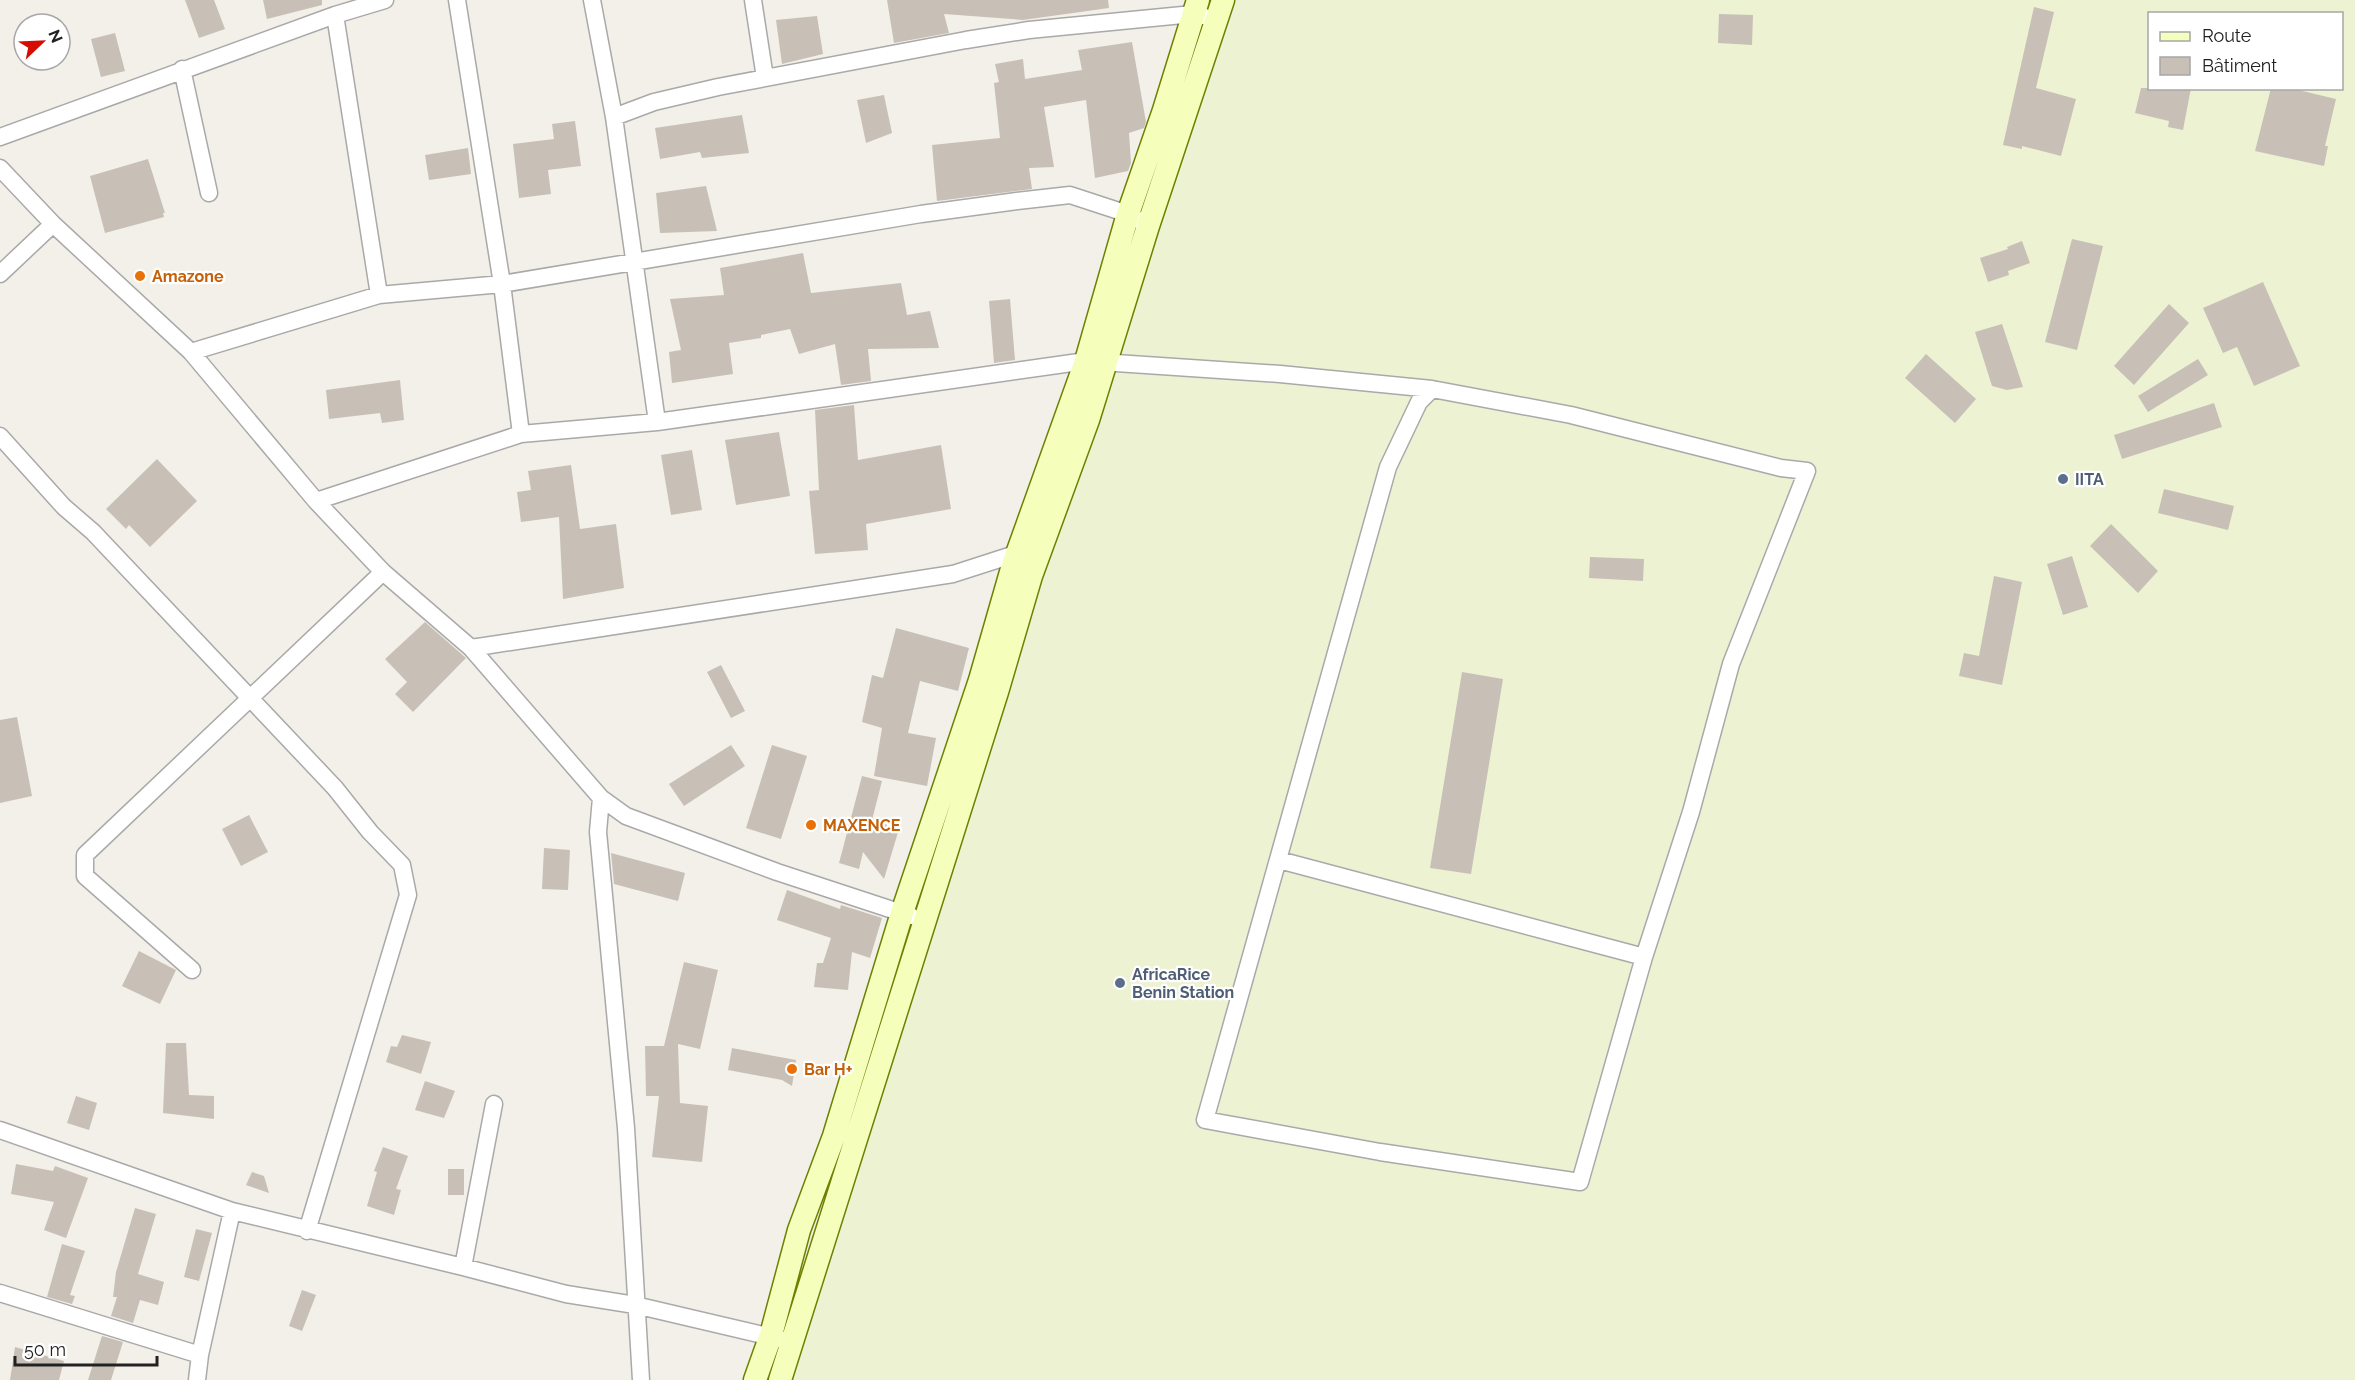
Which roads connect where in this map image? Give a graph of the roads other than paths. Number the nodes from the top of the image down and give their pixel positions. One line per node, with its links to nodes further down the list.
1 (385, 0): 7 (street)
2 (457, 0): 19 (street)
3 (592, 0): 10 (street)
4 (753, 0): 9 (street)
5 (1195, 7): 6 (street); 9 (street); 14 (main road)
6 (1220, 10): 16 (main road)
7 (335, 15): 8 (street); 20 (street)
8 (182, 69): 11 (street); 13 (street)
9 (765, 78): 10 (street)
10 (614, 117): 17 (street)
11 (0, 137)
12 (0, 168): 15 (street)
13 (209, 193)
14 (1128, 214): 16 (street); 17 (street); 22 (main road)
15 (53, 224): 18 (street); 21 (street)
16 (1148, 226): 22 (main road)
17 (634, 263): 19 (street); 24 (street)
18 (0, 274)
19 (502, 284): 20 (street); 25 (street)
20 (378, 295): 21 (street)
21 (190, 352): 27 (street)
22 (1096, 361): 23 (street); 24 (street); 28 (main road)
23 (1432, 389): 33 (street); 36 (street)
24 (657, 422): 25 (street)
25 (520, 434): 27 (street)
26 (0, 436): 31 (street)
27 (316, 501): 29 (street)
28 (1027, 557): 30 (street); 34 (main road); 35 (main road)
29 (384, 572): 30 (street); 31 (street)
30 (471, 648): 32 (street)
31 (251, 698): 37 (street); 41 (street)
32 (601, 798): 34 (street); 44 (street)
33 (1279, 860): 36 (street); 36 (street)
34 (902, 913): 35 (street); 45 (main road)
35 (925, 922): 46 (main road)
36 (1644, 957)
37 (192, 970)
38 (494, 1104): 42 (street)
39 (0, 1130): 40 (street)
40 (232, 1211): 41 (street); 47 (street)
41 (307, 1231): 42 (street)
42 (463, 1267): 44 (street)
43 (0, 1293): 47 (street)
44 (635, 1305): 45 (street); 49 (street)
45 (771, 1335): 46 (street); 50 (main road)
46 (792, 1343): 51 (main road)
47 (201, 1355): 48 (street)
48 (197, 1380)
49 (641, 1380)
50 (755, 1380)
51 (780, 1380)

